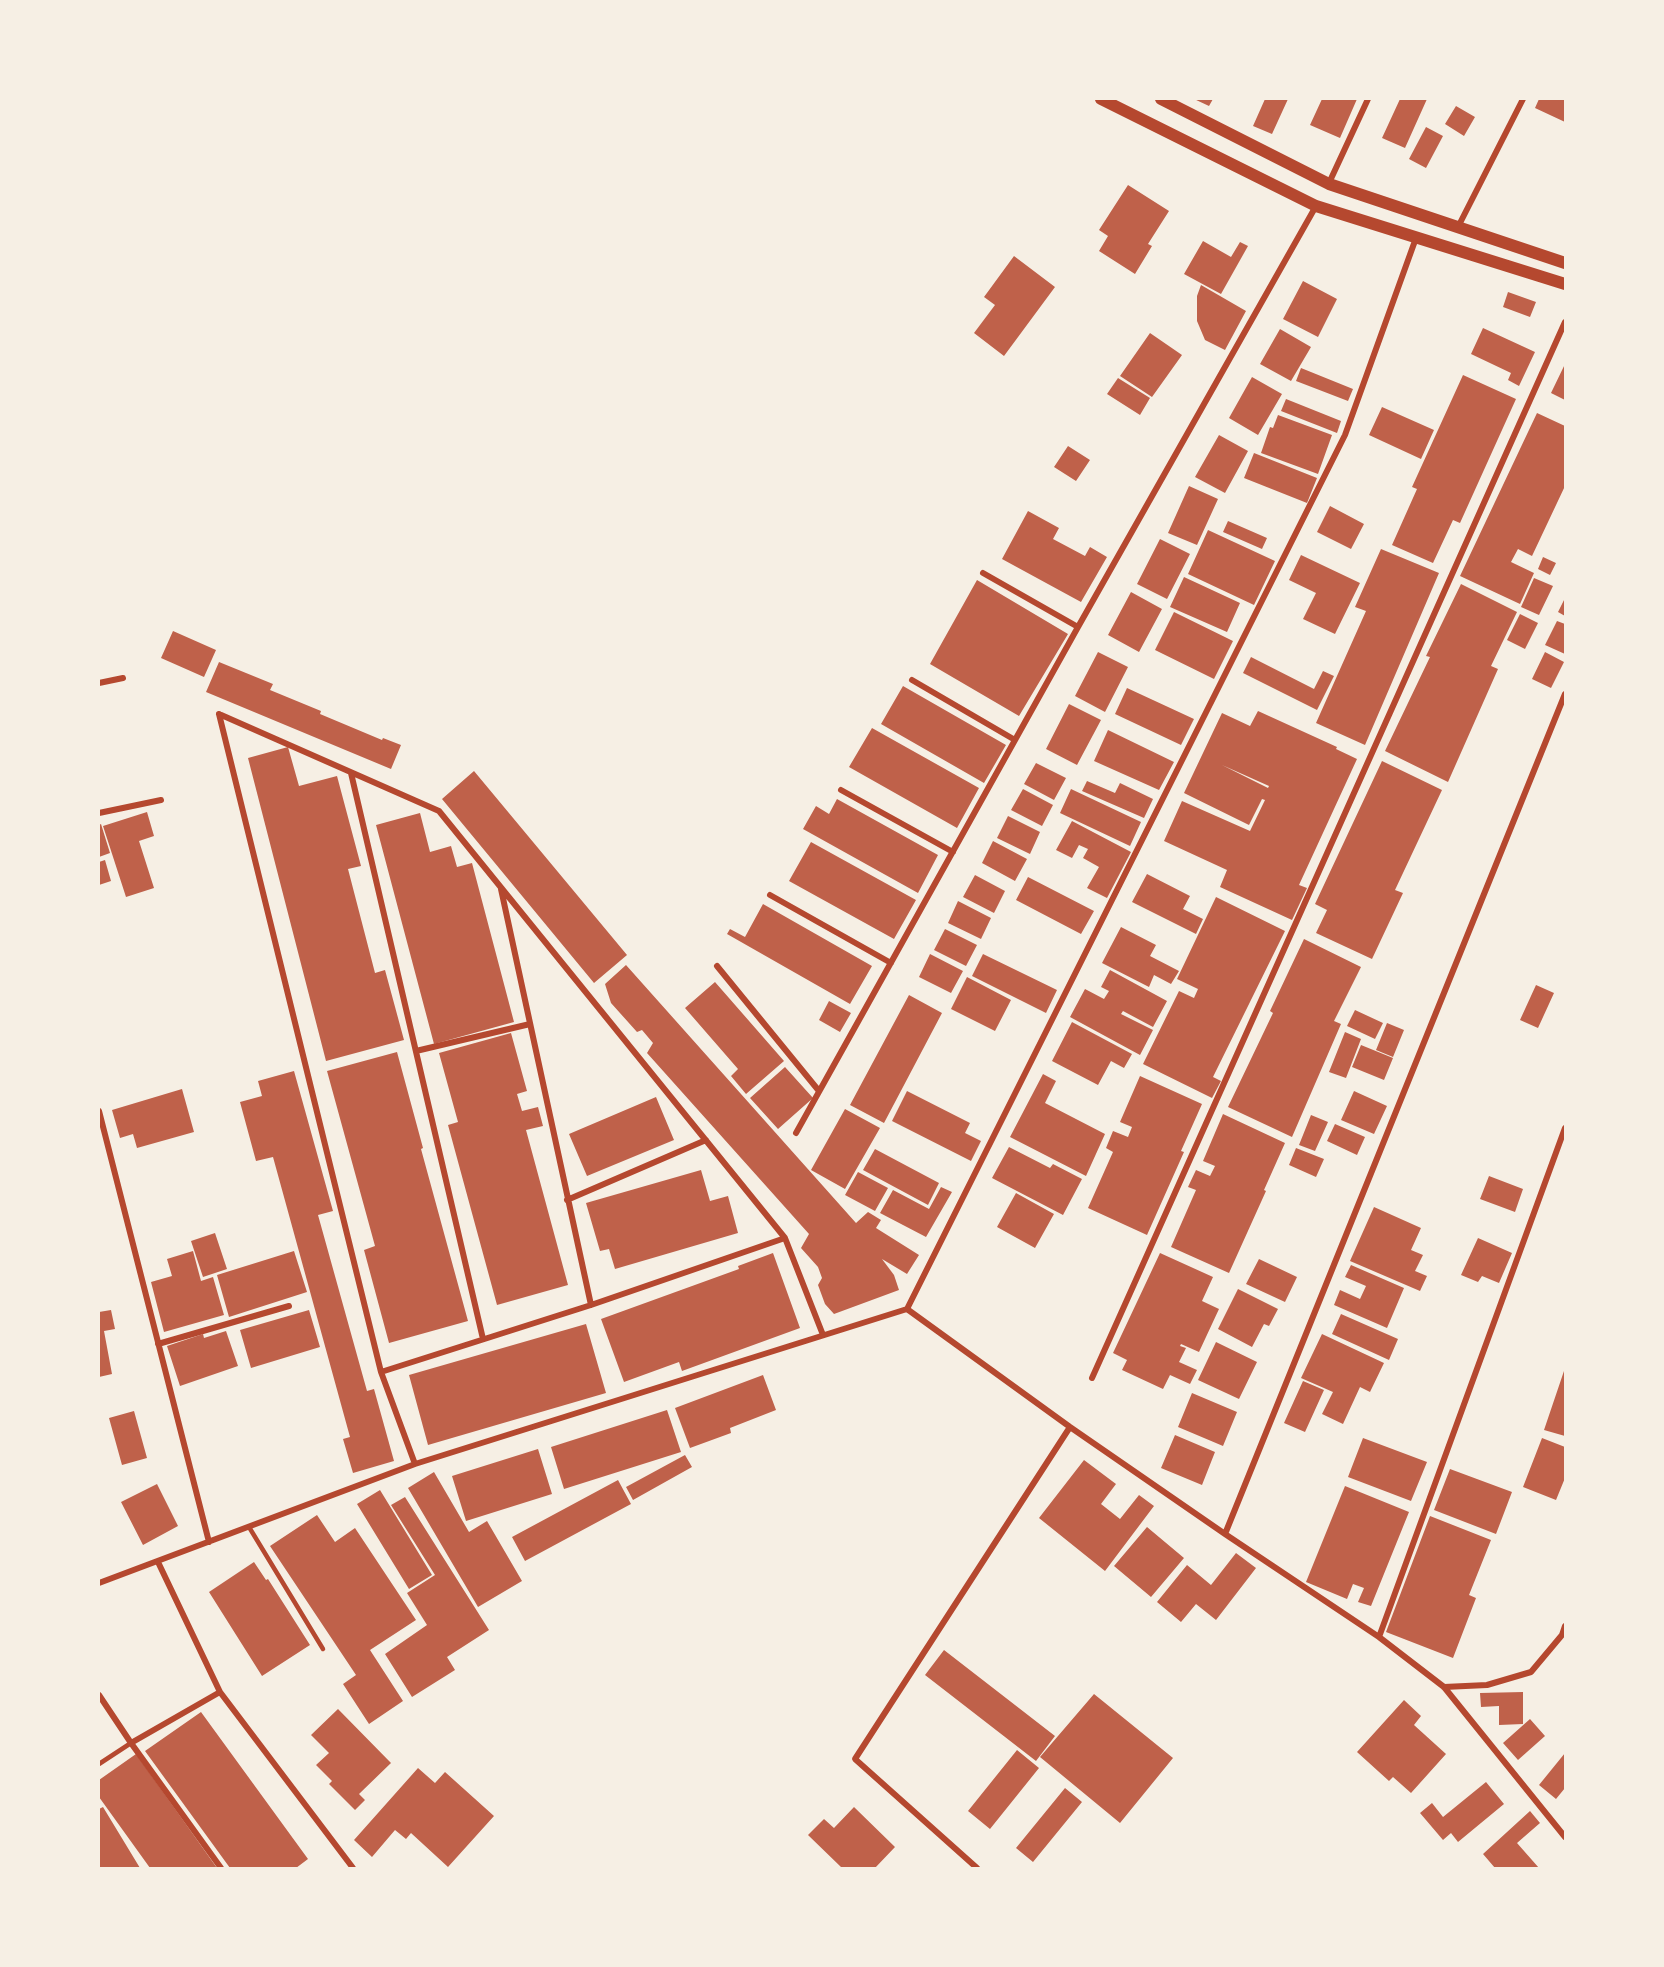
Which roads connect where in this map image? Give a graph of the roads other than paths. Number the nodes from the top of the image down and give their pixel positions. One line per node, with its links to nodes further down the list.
1 (1101, 99): 6 (main road)
2 (1161, 99): 5 (main road)
3 (1368, 99): 5 (street)
4 (1523, 99): 7 (street)
5 (1329, 184): 7 (main road)
6 (1316, 206): 8 (main road); 13 (street)
7 (1458, 227): 9 (main road)
8 (1416, 238): 10 (main road); 39 (street)
9 (1565, 263)
10 (1565, 284)
11 (1565, 322): 44 (street)
12 (983, 573): 13 (street)
13 (1078, 627): 18 (street)
14 (123, 678): 16 (street)
15 (912, 680): 18 (street)
16 (99, 683)
17 (1565, 694): 48 (street)
18 (1015, 740): 23 (street)
19 (351, 772): 24 (street); 29 (street); 43 (street)
20 (842, 790): 23 (street)
21 (161, 800): 22 (street)
22 (99, 813)
23 (953, 852): 26 (street)
24 (501, 888): 28 (street); 34 (street)
25 (770, 895): 26 (street)
26 (891, 963): 30 (street)
27 (717, 966): 30 (street)
28 (530, 1024): 29 (street); 35 (street)
29 (416, 1051): 41 (street)
30 (819, 1091): 33 (street)
31 (99, 1111): 42 (street)
32 (1565, 1128): 53 (street)
33 (796, 1133)
34 (706, 1140): 35 (street); 36 (street)
35 (567, 1200): 37 (street)
36 (785, 1238): 37 (street); 40 (street)
37 (591, 1305): 41 (street)
38 (289, 1306): 42 (street)
39 (907, 1309): 40 (street); 45 (street)
40 (823, 1335): 46 (street)
41 (483, 1339): 43 (street)
42 (158, 1344): 49 (street)
43 (381, 1372): 46 (street)
44 (1092, 1378)
45 (1070, 1427): 48 (street); 63 (street)
46 (415, 1464): 47 (street)
47 (249, 1527): 49 (street); 54 (lane)
48 (1225, 1534): 53 (street)
49 (209, 1542): 50 (street)
50 (158, 1562): 51 (street); 56 (street)
51 (99, 1583)
52 (1565, 1626): 55 (street)
53 (1379, 1637): 55 (street)
54 (323, 1649)
55 (1444, 1687): 60 (street)
56 (220, 1692): 58 (street); 62 (street)
57 (99, 1695): 58 (street)
58 (130, 1743): 59 (lane); 61 (street)
59 (99, 1764)
60 (1565, 1837)
61 (221, 1868)
62 (353, 1868)
63 (977, 1868)

